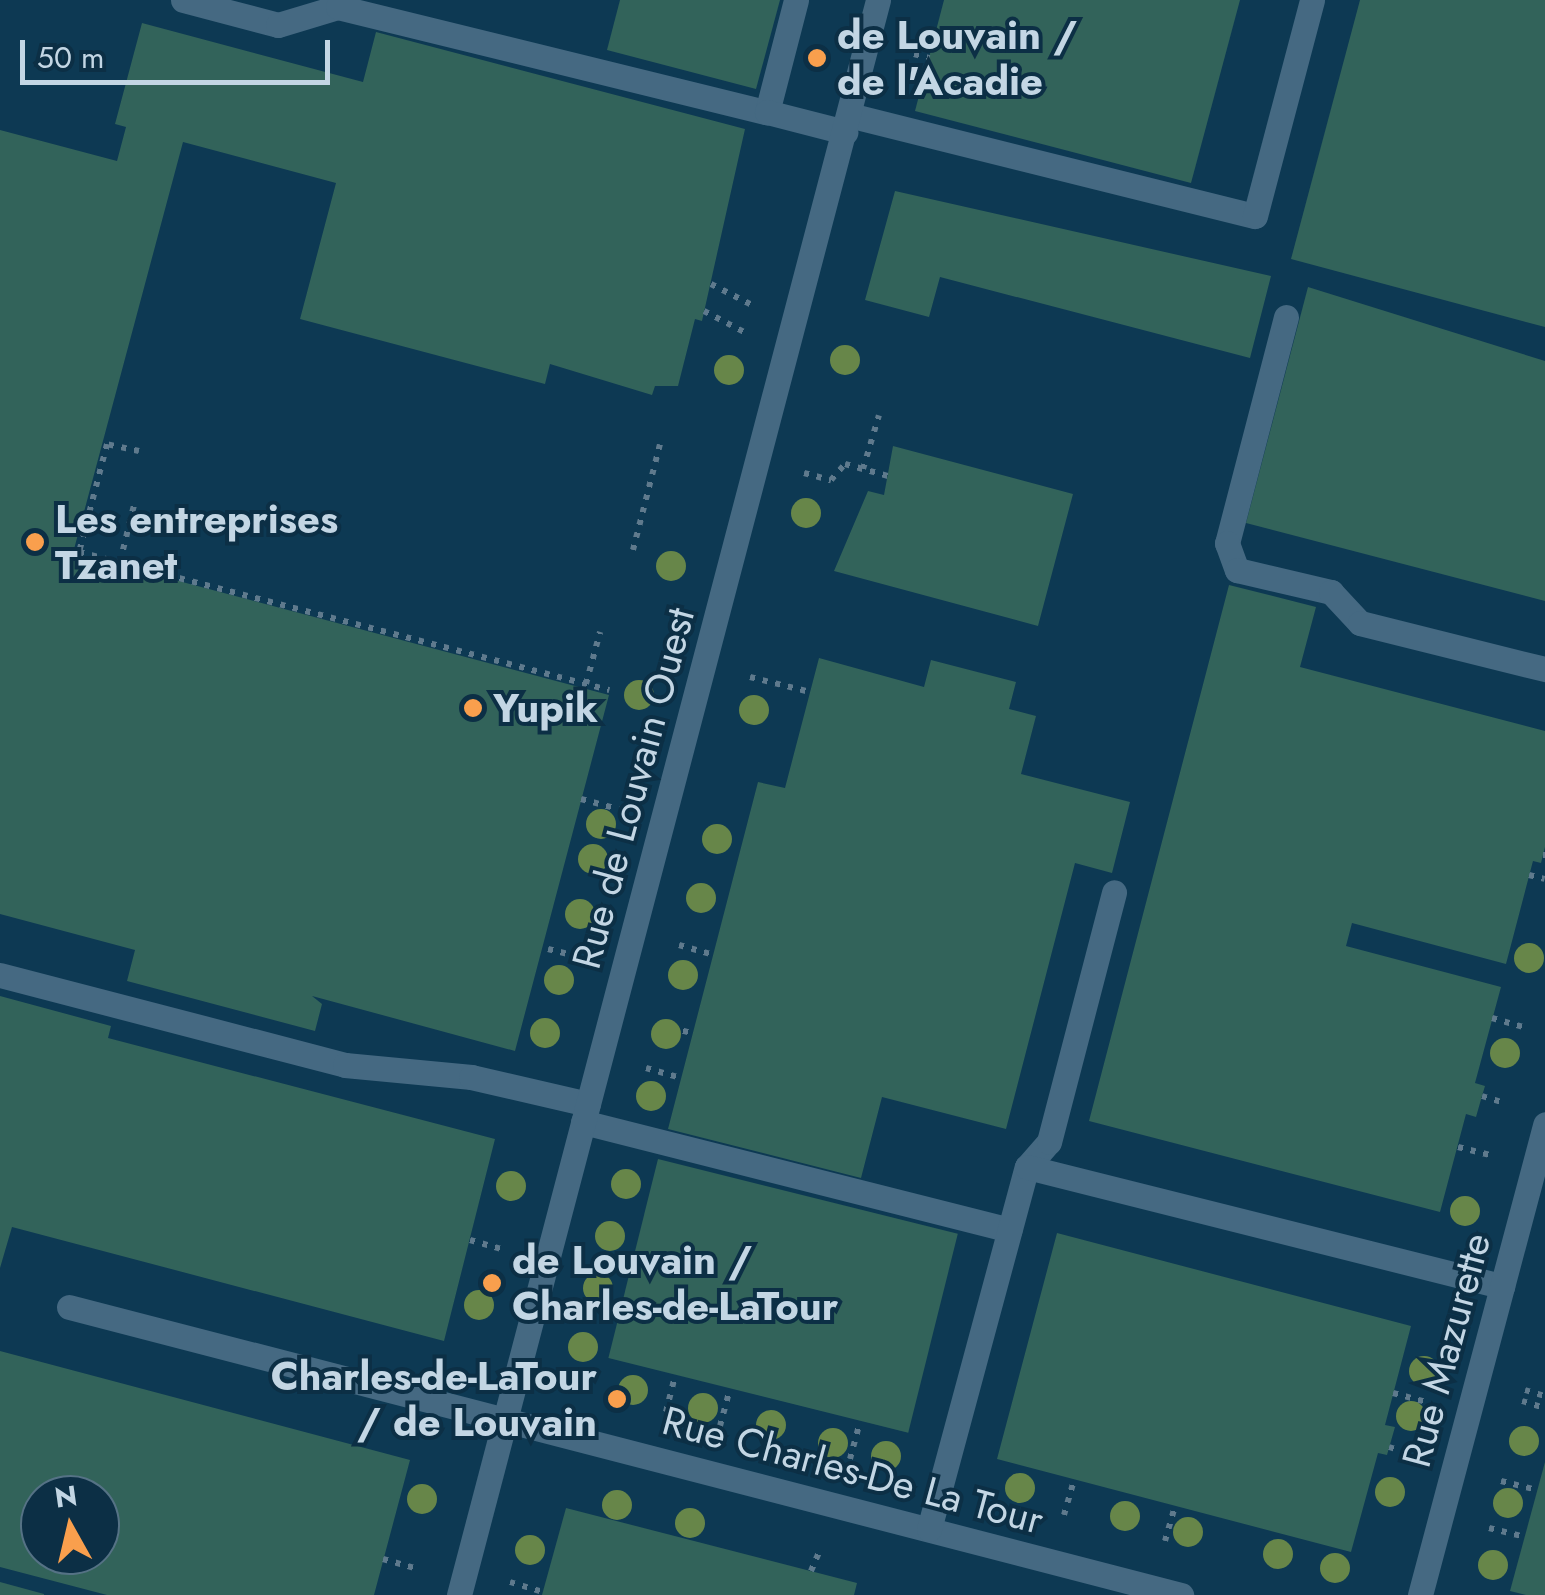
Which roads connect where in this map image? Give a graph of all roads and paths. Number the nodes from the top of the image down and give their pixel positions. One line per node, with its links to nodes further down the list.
1 (183, 0): 7 (street)
2 (796, 0): 7 (street)
3 (878, 0): 8 (street, Rue de Louvain Ouest)
4 (1312, 0): 8 (street)
5 (914, 54): 6 (path)
6 (929, 58)
7 (766, 112): 8 (street)
8 (847, 124): 47 (street, Rue de Louvain Ouest)
9 (712, 284): 10 (path)
10 (752, 304)
11 (704, 310): 13 (path)
12 (1286, 317): 24 (street)
13 (744, 332)
14 (879, 416): 17 (path)
15 (660, 444): 21 (path)
16 (139, 450): 22 (path)
17 (863, 469): 18 (path); 19 (path)
18 (804, 473)
19 (888, 476)
20 (134, 505): 22 (path)
21 (633, 550)
22 (120, 562): 26 (path)
23 (600, 632): 26 (path)
24 (1545, 669)
25 (750, 676): 28 (path)
26 (586, 684): 27 (path)
27 (609, 690)
28 (810, 692)
29 (581, 799): 30 (path)
30 (618, 809)
31 (1529, 875): 32 (path)
32 (1545, 879)
33 (1114, 892): 51 (street)
34 (679, 946): 36 (path)
35 (548, 948): 37 (path)
36 (713, 954)
37 (579, 958)
38 (0, 975): 47 (street)
39 (1492, 1018): 41 (path)
40 (658, 1024): 42 (path)
41 (1524, 1027)
42 (692, 1032)
43 (646, 1068): 44 (path)
44 (681, 1078)
45 (1482, 1096): 46 (path)
46 (1505, 1103)
47 (586, 1113): 52 (street); 66 (street, Rue de Louvain Ouest)
48 (1545, 1124): 55 (street, Rue Mazurette)
49 (1458, 1147): 50 (path)
50 (1490, 1155)
51 (1027, 1167): 52 (street); 55 (street)
52 (1010, 1230): 78 (street)
53 (470, 1240): 54 (path)
54 (502, 1249)
55 (1502, 1286): 89 (street, Rue Mazurette)
56 (69, 1308): 66 (street, Rue Charles-De La Tour)
57 (676, 1375): 65 (path)
58 (730, 1388): 68 (path)
59 (1524, 1390): 61 (path)
60 (1393, 1393): 63 (path)
61 (1545, 1396)
62 (1522, 1401): 64 (path)
63 (1426, 1402)
64 (1545, 1408)
65 (666, 1412)
66 (506, 1419): 78 (street, Rue Charles-De La Tour); 87 (street, Rue de Louvain Ouest)
67 (860, 1422): 71 (path)
68 (720, 1426)
69 (1389, 1447): 70 (path)
70 (1412, 1454)
71 (850, 1460)
72 (1074, 1480): 76 (path)
73 (1501, 1481): 74 (path)
74 (1536, 1490)
75 (1175, 1506): 80 (path)
76 (1064, 1515)
77 (1488, 1528): 79 (path)
78 (928, 1529): 88 (street, Rue Charles-De La Tour)
79 (1524, 1536)
80 (1165, 1541)
81 (821, 1548): 84 (path)
82 (384, 1559): 83 (path)
83 (417, 1569)
84 (811, 1571)
85 (510, 1582): 86 (path)
86 (543, 1592)
87 (459, 1595)
88 (1181, 1595)
89 (1420, 1595)

